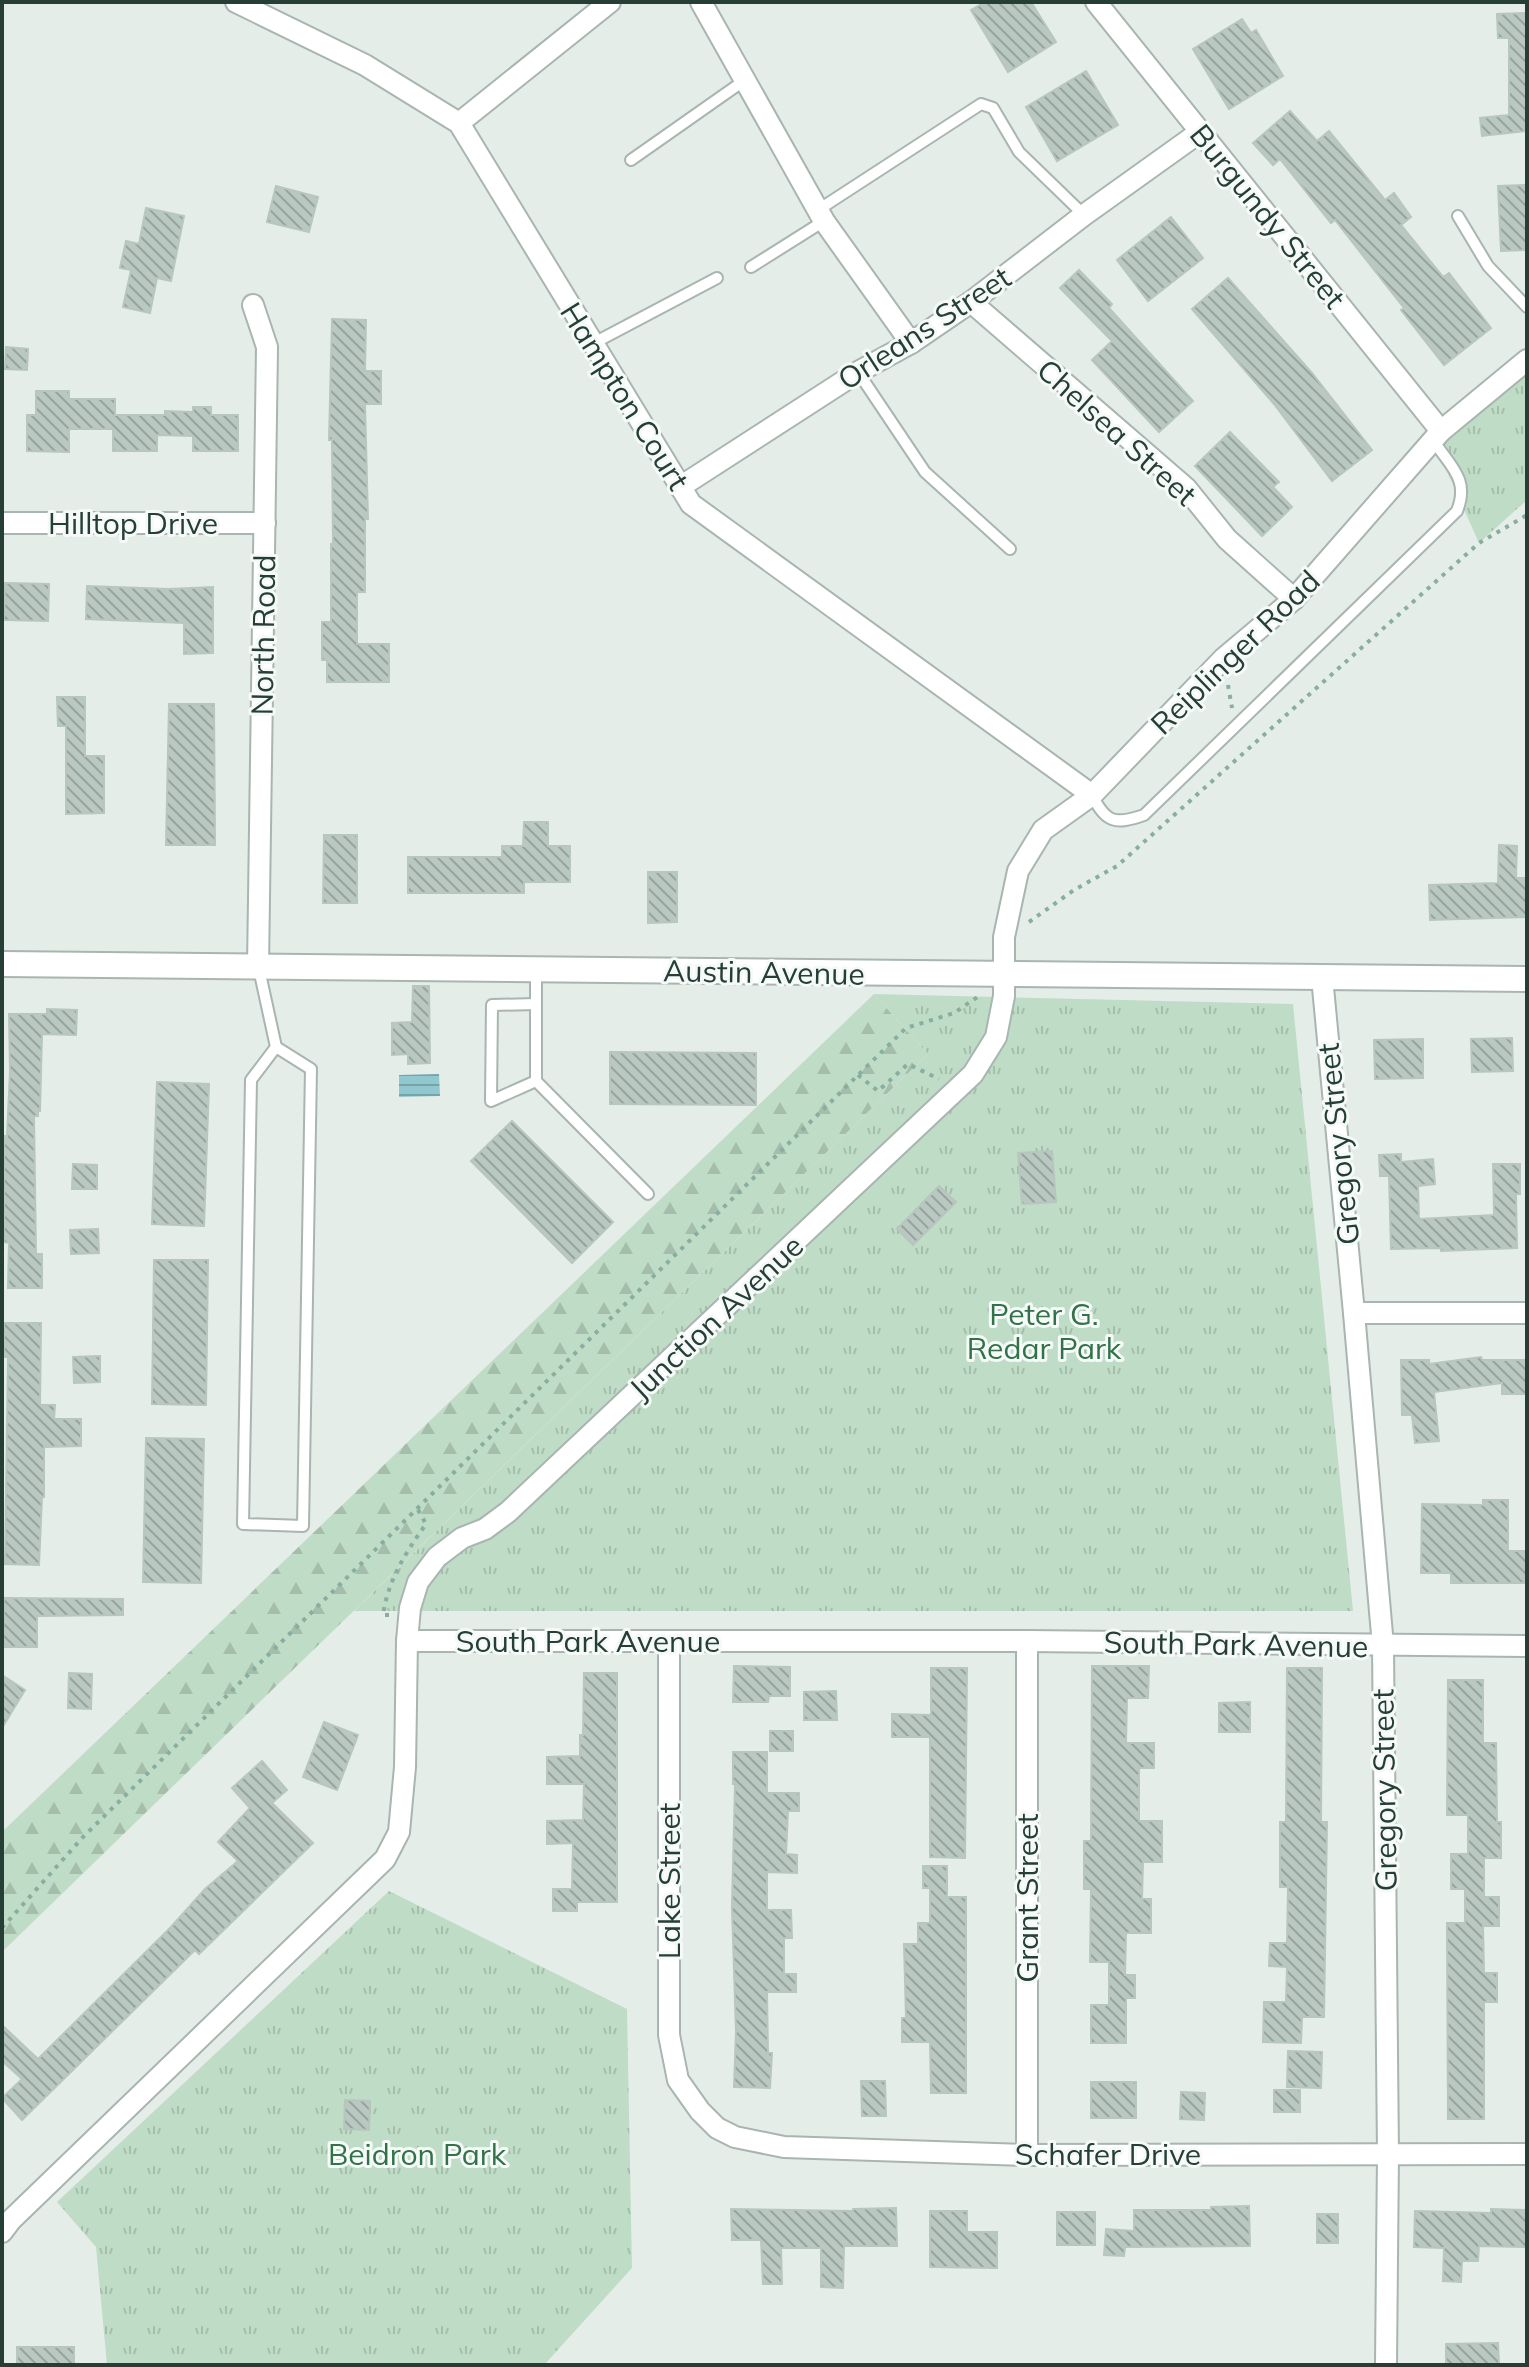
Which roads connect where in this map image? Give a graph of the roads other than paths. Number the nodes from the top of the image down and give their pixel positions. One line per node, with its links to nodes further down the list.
1 (236, 2): 6 (street, Hampton Court)
2 (610, 2): 6 (street)
3 (701, 2): 5 (street)
4 (1096, 2): 7 (street, Burgundy Street)
5 (745, 80): 8 (lane); 10 (street)
6 (459, 123): 18 (street, Hampton Court)
7 (1200, 132): 9 (street, Orleans Street); 21 (street, Burgundy Street)
8 (631, 160)
9 (1084, 215): 10 (lane); 14 (street, Orleans Street)
10 (821, 216): 12 (lane); 17 (street)
11 (1458, 216): 16 (lane)
12 (751, 267)
13 (717, 278): 18 (lane)
14 (971, 302): 17 (street, Orleans Street); 26 (street, Chelsea Street)
15 (253, 305): 24 (street, North Road)
16 (1527, 307)
17 (911, 343): 20 (street, Orleans Street)
18 (592, 344): 22 (street, Hampton Court)
19 (1527, 360): 21 (street, Reiplinger Road)
20 (858, 372): 22 (street, Orleans Street); 25 (lane)
21 (1437, 435): 26 (street, Reiplinger Road); 27 (lane)
22 (680, 487): 27 (street, Hampton Court)
23 (2, 523): 24 (street, Hilltop Drive)
24 (265, 523): 29 (street, North Road)
25 (1010, 549)
26 (1294, 599): 27 (street, Reiplinger Road)
27 (1092, 795): 33 (street, Reiplinger Road)
28 (2, 964): 29 (street, Austin Avenue)
29 (258, 967): 30 (street, Austin Avenue); 35 (lane)
30 (536, 970): 33 (street, Austin Avenue); 34 (lane)
31 (1322, 977): 32 (street, Austin Avenue); 33 (street, Austin Avenue); 38 (street, Gregory Street)
32 (1527, 979)
33 (1003, 985): 40 (street, Junction Avenue)
34 (536, 1004): 36 (lane); 36 (lane)
35 (276, 1047): 35 (lane)
36 (536, 1081): 37 (lane)
37 (648, 1194)
38 (1354, 1313): 39 (street); 43 (street, Gregory Street)
39 (1527, 1313)
40 (407, 1641): 42 (street, South Park Avenue); 49 (street)
41 (1027, 1641): 42 (street, South Park Avenue); 43 (street, South Park Avenue); 48 (street, Grant Street)
42 (669, 1642): 45 (street, Lake Street)
43 (1383, 1646): 44 (street, South Park Avenue); 46 (street, Gregory Street)
44 (1527, 1646)
45 (700, 2111): 48 (street, Schafer Drive)
46 (1388, 2154): 47 (street, Schafer Drive); 48 (street, Schafer Drive); 50 (street, Gregory Street)
47 (1527, 2154)
48 (1027, 2155)
49 (2, 2232)
50 (1386, 2365)

